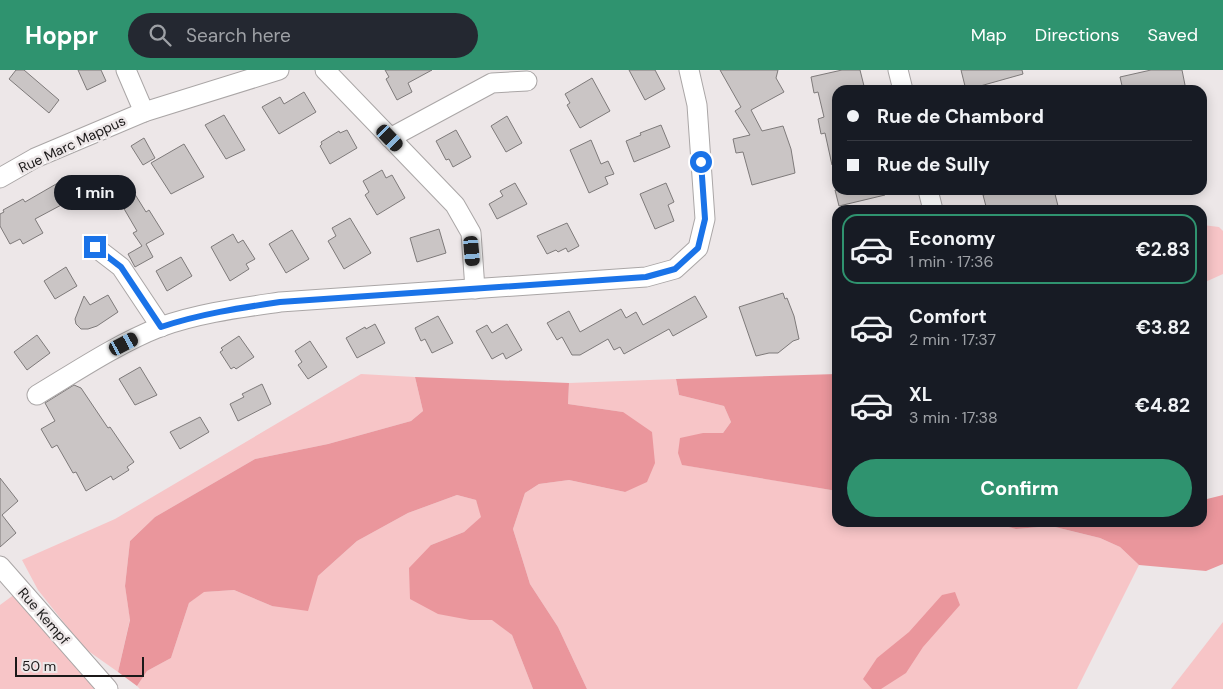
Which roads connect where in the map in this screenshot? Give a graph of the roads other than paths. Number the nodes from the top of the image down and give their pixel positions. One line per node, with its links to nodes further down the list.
1 (126, 70): 8 (street)
2 (279, 70): 8 (street, Rue Marc Mappus)
3 (325, 70): 9 (street)
4 (689, 70): 12 (street)
5 (898, 70): 7 (street)
6 (527, 81): 9 (street)
7 (902, 85)
8 (144, 112): 10 (street, Rue Marc Mappus)
9 (390, 138): 12 (street)
10 (0, 178)
11 (95, 247): 13 (street)
12 (475, 289): 13 (street)
13 (161, 327): 14 (street)
14 (37, 395)
15 (0, 566): 16 (street, Rue Kempf)
16 (108, 689)

